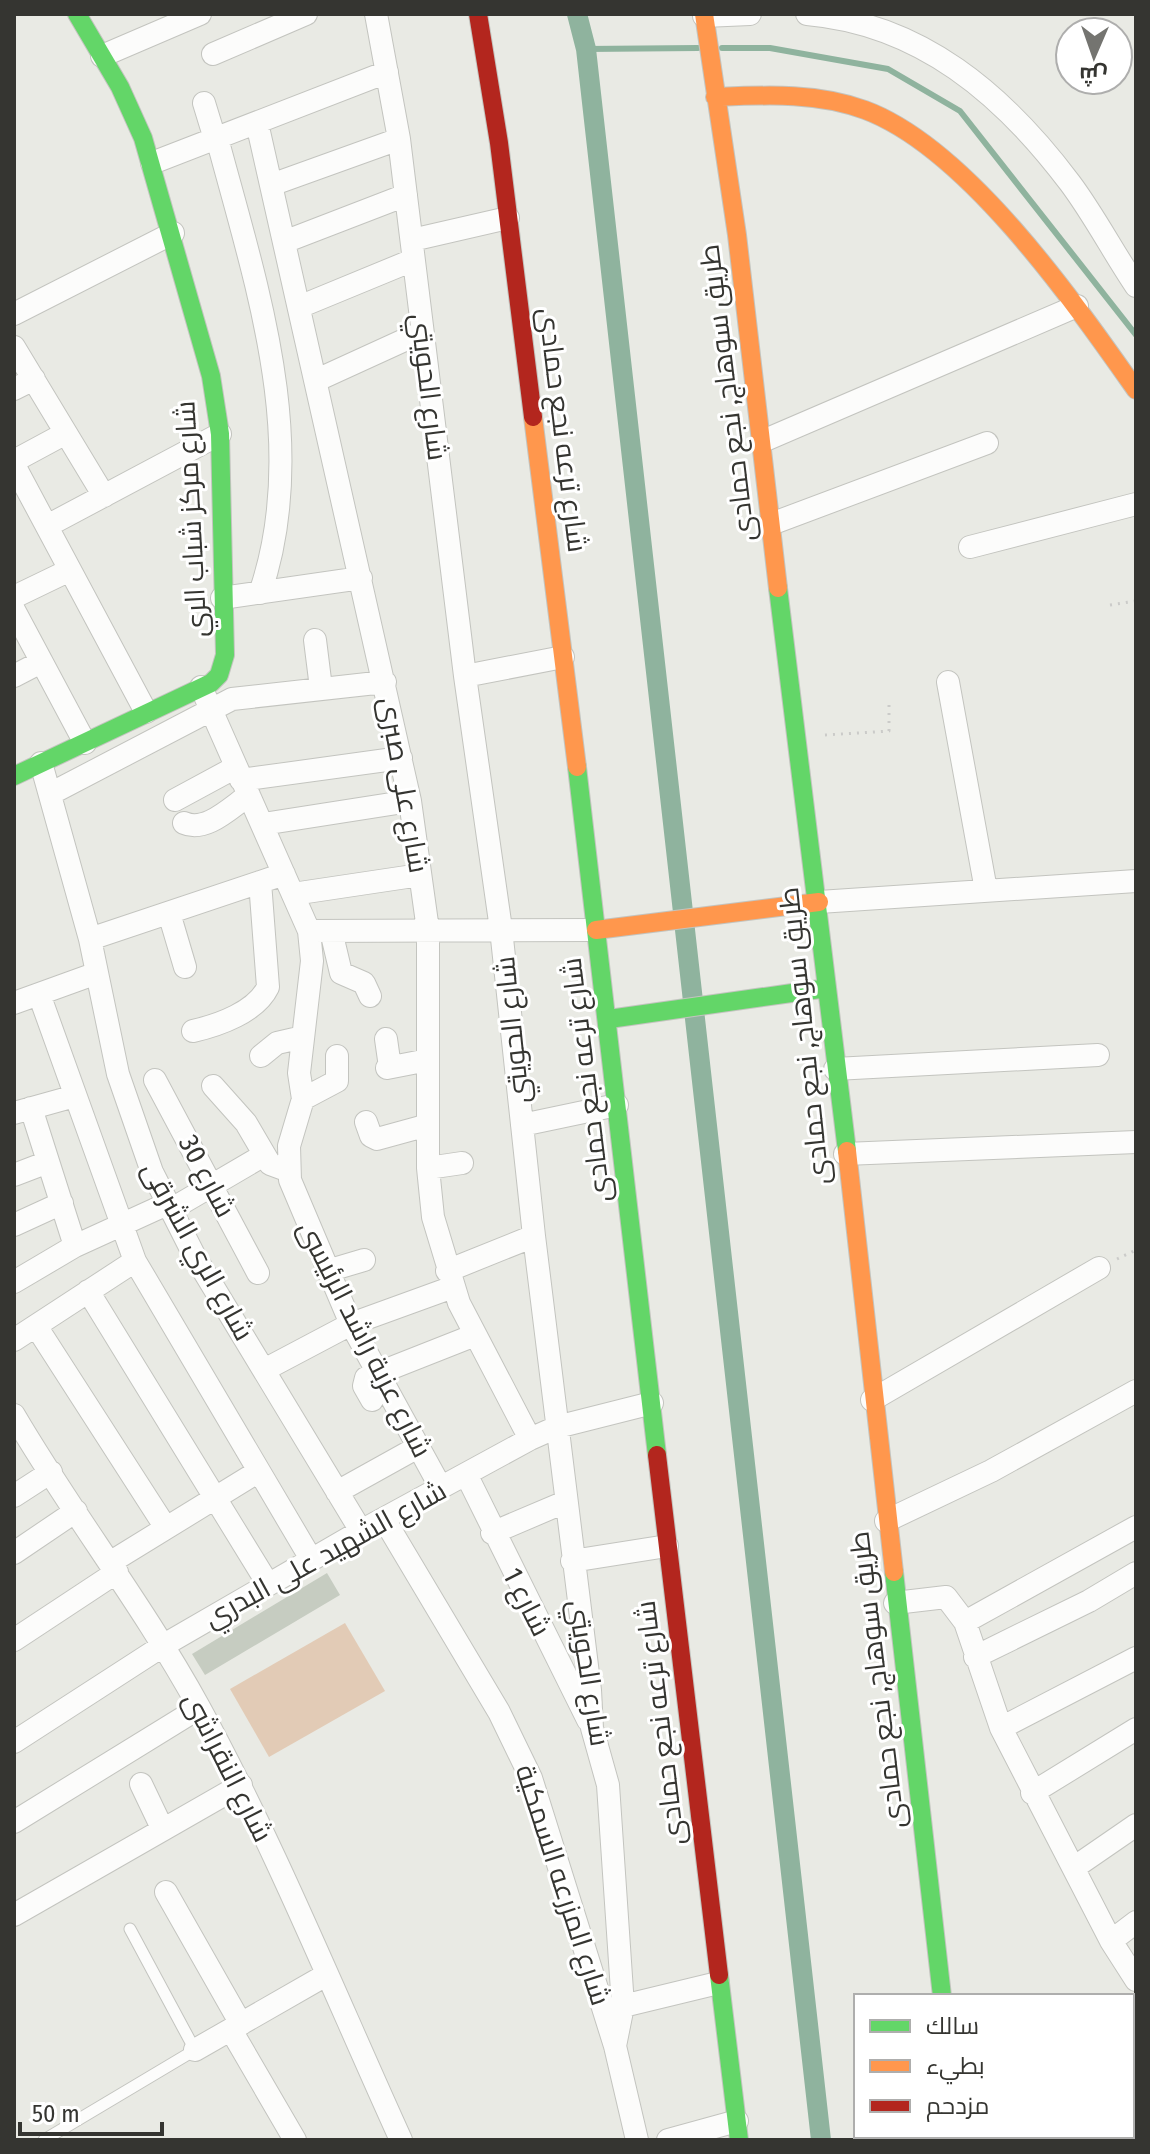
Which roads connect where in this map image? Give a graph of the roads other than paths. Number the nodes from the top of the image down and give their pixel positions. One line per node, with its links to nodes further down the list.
1 (77, 14): 11 (street, شارع مركز شباب الري)
2 (200, 14): 11 (street)
3 (306, 14): 10 (street)
4 (376, 14): 12 (street, شارع الحويتي)
5 (478, 14): 21 (street, شارع ترعه نجع حمادى)
6 (750, 14): 9 (street)
7 (807, 14): 8 (street)
8 (845, 16): 25 (street)
9 (705, 22): 13 (street, طريق سوهاج, نجع حمادى)
10 (213, 54)
11 (102, 56): 18 (street, شارع مركز شباب الري)
12 (387, 72): 15 (street); 17 (street, شارع الحويتي)
13 (715, 97): 26 (street); 36 (street, طريق سوهاج, نجع حمادى)
14 (204, 103): 16 (street)
15 (257, 123): 16 (street); 19 (street, شارع على صبرى)
16 (216, 139): 18 (street); 46 (street)
17 (399, 139): 19 (street); 20 (street, شارع الحويتي)
18 (152, 163): 22 (street, شارع مركز شباب الري)
19 (271, 185): 23 (street, شارع على صبرى)
20 (406, 195): 23 (street); 24 (street, شارع الحويتي)
21 (508, 218): 24 (street); 51 (street, شارع ترعه نجع حمادى)
22 (173, 233): 28 (street); 35 (street, شارع مركز شباب الري)
23 (284, 242): 27 (street, شارع على صبرى)
24 (412, 250): 27 (street); 29 (street, شارع الحويتي)
25 (1136, 286)
26 (1077, 306): 33 (street); 36 (street)
27 (299, 307): 31 (street, شارع على صبرى)
28 (14, 314)
29 (422, 332): 31 (street); 54 (street, شارع الحويتي)
30 (14, 347): 32 (street)
31 (317, 380): 45 (street, شارع على صبرى)
32 (24, 384): 34 (street)
33 (1136, 390)
34 (66, 433): 38 (street); 39 (street)
35 (220, 434): 39 (street); 48 (street, شارع مركز شباب الري)
36 (763, 441): 41 (street, طريق سوهاج, نجع حمادى)
37 (987, 443): 41 (street)
38 (14, 463): 42 (street)
39 (104, 496): 42 (street)
40 (1136, 504): 43 (street)
41 (771, 524): 75 (street, طريق سوهاج, نجع حمادى)
42 (47, 526): 44 (street)
43 (970, 547)
44 (70, 570): 47 (street); 59 (street)
45 (361, 578): 46 (street); 55 (street, شارع على صبرى)
46 (260, 593): 48 (street)
47 (14, 597)
48 (222, 598): 58 (street, شارع مركز شباب الري)
49 (14, 610): 52 (street)
50 (315, 640): 57 (street)
51 (563, 657): 54 (street); 79 (street, شارع ترعه نجع حمادى)
52 (41, 662): 53 (street); 60 (street)
53 (14, 676)
54 (465, 676): 77 (street, شارع الحويتي)
55 (385, 682): 57 (street); 61 (street, شارع على صبرى)
56 (948, 682): 74 (street)
57 (321, 688): 58 (street)
58 (206, 697): 59 (street, شارع مركز شباب الري); 64 (street, شارع عزبة راشد الرئيسى); 65 (street)
59 (146, 712): 60 (street, شارع مركز شباب الري)
60 (85, 743): 62 (street, شارع مركز شباب الري)
61 (401, 758): 64 (street); 67 (street, شارع على صبرى)
62 (41, 763): 63 (street, شارع مركز شباب الري); 65 (street, شارع الري الشرقى)
63 (14, 776)
64 (242, 780): 66 (street); 68 (street); 69 (street, شارع عزبة راشد الرئيسى)
65 (50, 794): 81 (street, شارع الري الشرقى)
66 (175, 800)
67 (410, 801): 69 (street); 70 (street, شارع على صبرى)
68 (184, 823)
69 (263, 824): 73 (street, شارع عزبة راشد الرئيسى)
70 (420, 875): 73 (street); 78 (street, شارع على صبرى)
71 (1136, 881): 74 (street)
72 (260, 882): 73 (street); 76 (street); 89 (street)
73 (288, 884): 80 (street, شارع عزبة راشد الرئيسى)
74 (986, 890): 75 (street)
75 (819, 902): 79 (street); 84 (street, طريق سوهاج, نجع حمادى)
76 (169, 913): 81 (street); 82 (street)
77 (501, 929): 78 (street); 79 (street); 105 (street, شارع الحويتي)
78 (428, 930): 80 (street); 95 (street, شارع على صبرى)
79 (596, 930): 88 (street, شارع ترعه نجع حمادى)
80 (320, 931): 86 (street); 90 (street, شارع عزبة راشد الرئيسى)
81 (90, 939): 83 (street, شارع الري الشرقى)
82 (185, 967)
83 (97, 973): 85 (street); 116 (street, شارع الري الشرقى)
84 (827, 988): 88 (street); 96 (street, طريق سوهاج, نجع حمادى)
85 (39, 994): 87 (street); 99 (street)
86 (370, 996)
87 (14, 1003)
88 (609, 1019): 101 (street, شارع ترعه نجع حمادى)
89 (193, 1031)
90 (303, 1037): 93 (street); 100 (street, شارع عزبة راشد الرئيسى)
91 (386, 1039): 95 (street)
92 (1098, 1055): 96 (street)
93 (261, 1056)
94 (337, 1056): 100 (street)
95 (428, 1060): 104 (street, شارع على صبرى)
96 (835, 1069): 107 (street, طريق سوهاج, نجع حمادى)
97 (155, 1080): 114 (street, شارع 30)
98 (213, 1086): 108 (street)
99 (75, 1096): 102 (street); 117 (street)
100 (303, 1099): 112 (street, شارع عزبة راشد الرئيسى)
101 (617, 1105): 105 (street); 138 (street, شارع ترعه نجع حمادى)
102 (22, 1110): 109 (street)
103 (366, 1122): 104 (street)
104 (428, 1125): 111 (street, شارع على صبرى)
105 (522, 1125): 119 (street, شارع الحويتي)
106 (1136, 1142): 107 (street)
107 (845, 1154): 137 (street, طريق سوهاج, نجع حمادى)
108 (264, 1155): 112 (street); 114 (street)
109 (48, 1162): 113 (street); 115 (street)
110 (462, 1163): 111 (street)
111 (428, 1168): 126 (street, شارع على صبرى)
112 (289, 1171): 124 (street, شارع عزبة راشد الرئيسى)
113 (14, 1175)
114 (212, 1186): 116 (street); 125 (street, شارع 30)
115 (62, 1203): 118 (street); 120 (street)
116 (168, 1207): 117 (street); 133 (street, شارع الري الشرقى)
117 (121, 1224): 120 (street); 122 (street)
118 (14, 1225)
119 (534, 1236): 126 (street); 140 (street, شارع الحويتي)
120 (75, 1246): 127 (street)
121 (364, 1260): 124 (street)
122 (135, 1261): 128 (street); 143 (street)
123 (1099, 1268): 137 (street)
124 (327, 1271): 129 (street, شارع عزبة راشد الرئيسى)
125 (258, 1273)
126 (450, 1279): 129 (street); 131 (street, شارع على صبرى)
127 (14, 1282)
128 (88, 1291): 130 (street); 149 (street)
129 (351, 1324): 133 (street); 134 (street, شارع عزبة راشد الرئيسى)
130 (36, 1326): 132 (street); 155 (street)
131 (475, 1335): 134 (street); 141 (street, شارع على صبرى)
132 (14, 1340)
133 (264, 1370): 147 (street, شارع الري الشرقى)
134 (376, 1372): 136 (street); 142 (street, شارع عزبة راشد الرئيسى)
135 (1136, 1391): 153 (street)
136 (372, 1400)
137 (872, 1400): 153 (street, طريق سوهاج, نجع حمادى)
138 (652, 1403): 140 (street, شارع الشهيد على البدري); 158 (street, شارع ترعه نجع حمادى)
139 (17, 1427): 144 (street, شارع النقراشى)
140 (557, 1427): 141 (street, شارع الشهيد على البدري); 150 (street, شارع الحويتي)
141 (530, 1439): 145 (street, شارع الشهيد على البدري)
142 (418, 1447): 146 (street, شارع عزبة راشد الرئيسى); 147 (street)
143 (259, 1471): 149 (street); 160 (street)
144 (51, 1472): 148 (street); 151 (street, شارع النقراشى)
145 (466, 1474): 146 (street, شارع الشهيد على البدري); 157 (street, شارع 1)
146 (441, 1488): 152 (street, شارع الشهيد على البدري)
147 (337, 1492): 156 (street, شارع الري الشرقى)
148 (14, 1496)
149 (216, 1498): 155 (street); 164 (street)
150 (565, 1502): 157 (street); 161 (street, شارع الحويتي)
151 (76, 1511): 159 (street); 162 (street, شارع النقراشى)
152 (384, 1519): 156 (street, شارع الشهيد على البدري); 194 (street, شارع المزرعه السمكية)
153 (886, 1521): 165 (street, طريق سوهاج, نجع حمادى)
154 (1136, 1527): 166 (street)
155 (166, 1528): 162 (street)
156 (361, 1531): 160 (street, شارع الشهيد على البدري)
157 (492, 1533): 172 (street, شارع 1)
158 (667, 1546): 161 (street); 190 (street, شارع ترعه نجع حمادى)
159 (14, 1553)
160 (311, 1559): 164 (street, شارع الشهيد على البدري)
161 (572, 1561): 172 (street, شارع الحويتي)
162 (114, 1567): 167 (street); 168 (street, شارع النقراشى)
163 (1136, 1573): 169 (street)
164 (268, 1584): 168 (street, شارع الشهيد على البدري)
165 (895, 1603): 166 (street); 191 (street, طريق سوهاج, نجع حمادى)
166 (965, 1622): 169 (street)
167 (14, 1640)
168 (164, 1645): 171 (street, شارع النقراشى); 175 (street, شارع الشهيد على البدري)
169 (975, 1657): 173 (street)
170 (1136, 1658): 173 (street)
171 (199, 1708): 177 (street, شارع النقراشى); 179 (street)
172 (592, 1728): 192 (street, شارع الحويتي)
173 (1001, 1728): 178 (street)
174 (1136, 1729): 178 (street)
175 (14, 1742)
176 (141, 1784): 181 (street)
177 (241, 1785): 181 (street); 188 (street, شارع النقراشى)
178 (1032, 1793): 182 (street)
179 (14, 1822)
180 (1136, 1825): 182 (street)
181 (162, 1828): 184 (street)
182 (1075, 1867): 187 (street)
183 (166, 1892): 193 (street)
184 (14, 1915)
185 (1136, 1922): 187 (street)
186 (130, 1929): 195 (lane)
187 (1111, 1941): 189 (street)
188 (326, 1975): 193 (street); 199 (street, شارع النقراشى)
189 (1136, 1980)
190 (718, 1983): 192 (street); 196 (street, شارع ترعه نجع حمادى)
191 (942, 1994)
192 (623, 2006): 194 (street, شارع الحويتي)
193 (236, 2027): 195 (street); 198 (street)
194 (615, 2046): 200 (street, شارع المزرعه السمكية)
195 (195, 2050): 197 (lane)
196 (738, 2130): 201 (street)
197 (44, 2140)
198 (295, 2140)
199 (401, 2140)
200 (637, 2140)
201 (668, 2140)

